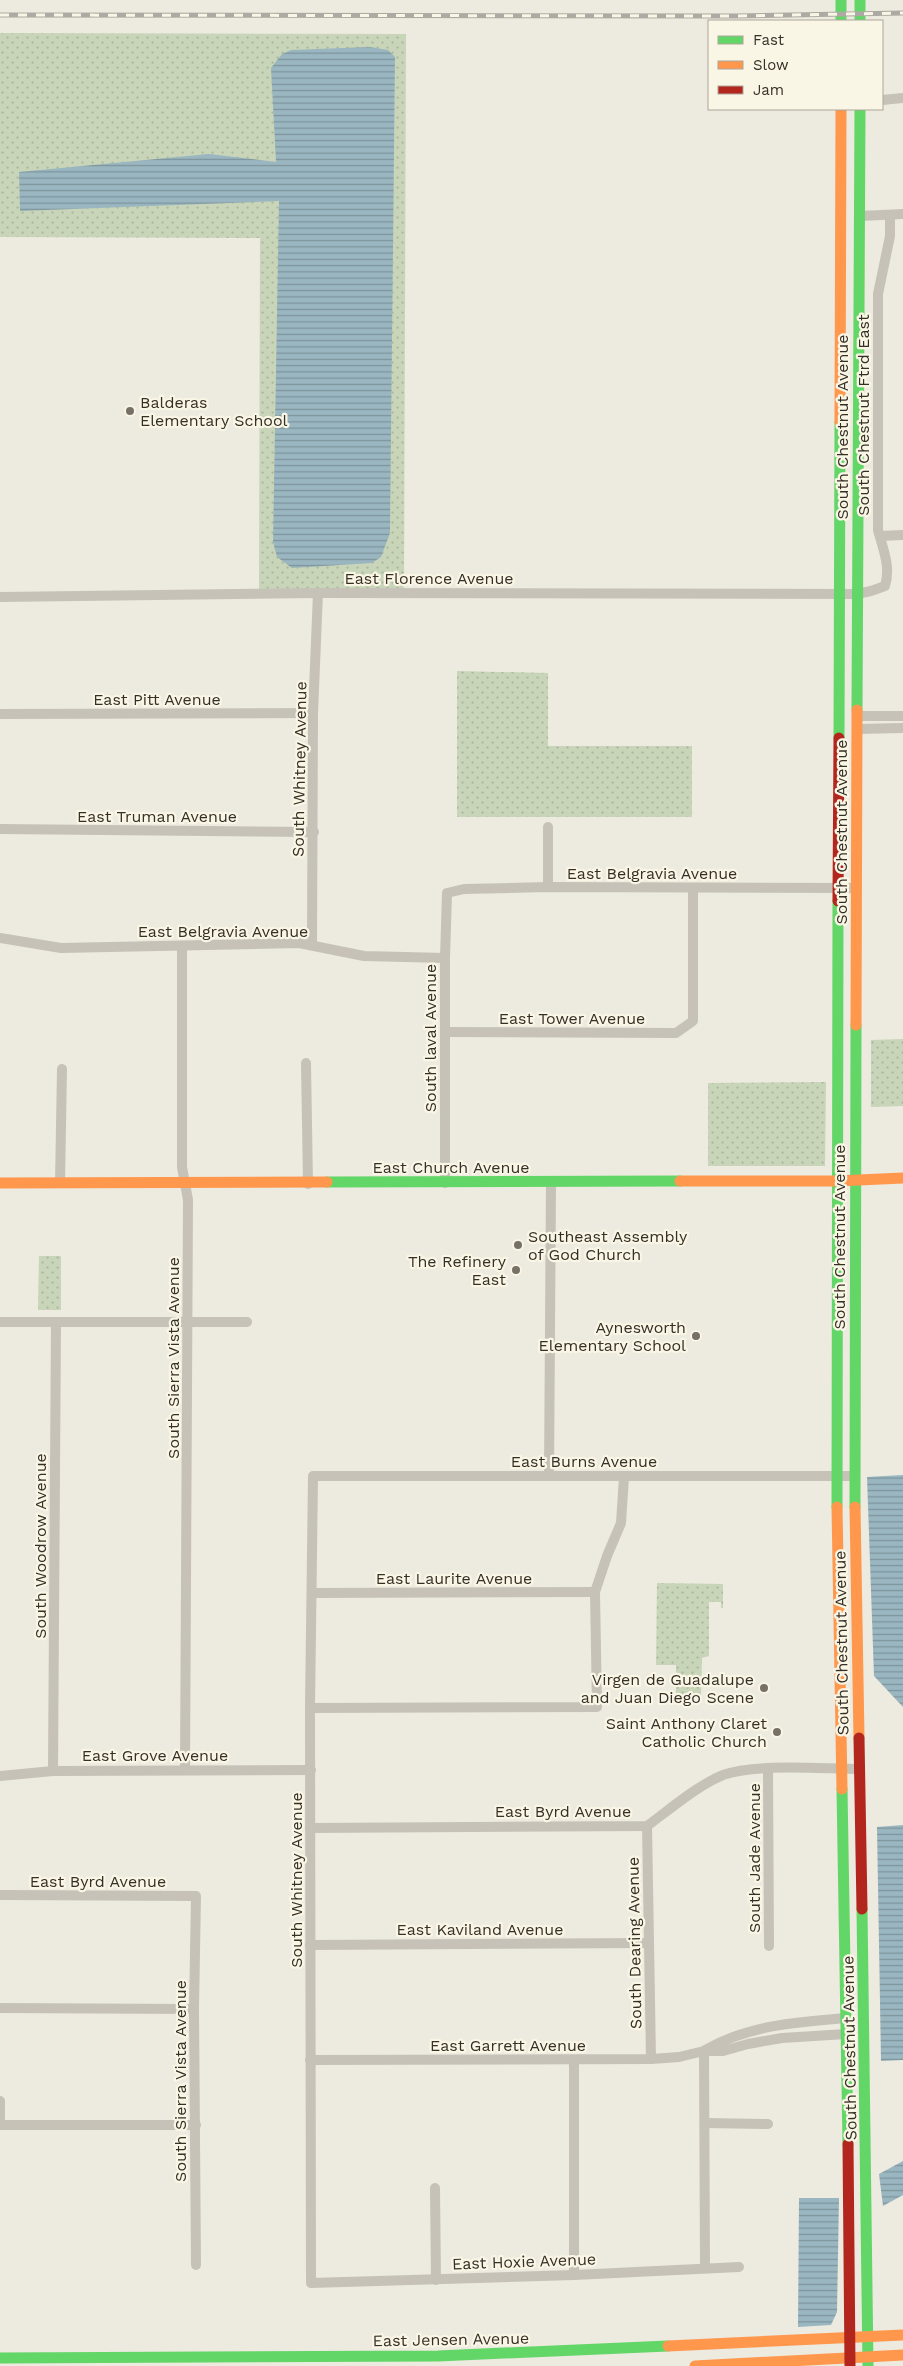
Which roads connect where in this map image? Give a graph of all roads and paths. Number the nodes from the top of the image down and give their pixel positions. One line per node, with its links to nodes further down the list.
1 (841, 0): 3 (main road)
2 (860, 0): 4 (main road)
3 (841, 20)
4 (860, 20)
5 (903, 98): 6 (street)
6 (883, 100)
7 (860, 110): 11 (main road, South Chestnut Avenue)
8 (842, 111): 11 (main road); 15 (main road, South Chestnut Avenue)
9 (903, 214): 10 (street)
10 (890, 215): 11 (street); 13 (street, South Chestnut Ftrd East)
11 (860, 216): 16 (main road, South Chestnut Avenue)
12 (903, 535): 13 (street)
13 (880, 536): 16 (street, South Chestnut Ftrd East)
14 (318, 593): 15 (street, East Florence Avenue); 17 (street, East Florence Avenue); 18 (street, South Whitney Avenue)
15 (840, 593): 16 (street, East Florence Avenue); 29 (main road, South Chestnut Avenue)
16 (857, 594): 20 (main road, South Chestnut Avenue)
17 (0, 597)
18 (313, 713): 19 (street, East Pitt Avenue); 26 (street, South Whitney Avenue)
19 (0, 714)
20 (857, 716): 21 (street); 23 (main road, South Chestnut Avenue)
21 (903, 716)
22 (903, 728): 23 (street)
23 (857, 729): 30 (main road, South Chestnut Avenue)
24 (548, 827): 27 (street)
25 (0, 830): 26 (street, East Truman Avenue)
26 (314, 832): 33 (street, South Whitney Avenue)
27 (548, 887): 28 (street, East Belgravia Avenue); 31 (street, East Belgravia Avenue)
28 (693, 888): 29 (street, East Belgravia Avenue); 36 (street, East Tower Avenue)
29 (838, 888): 30 (street, East Belgravia Avenue); 41 (main road, South Chestnut Avenue)
30 (857, 888): 40 (main road, South Chestnut Avenue)
31 (447, 893): 35 (street, South laval Avenue)
32 (0, 938): 34 (street, East Belgravia Avenue)
33 (312, 945): 34 (street, East Belgravia Avenue); 35 (street, East Belgravia Avenue)
34 (182, 946): 45 (street, South Sierra Vista Avenue)
35 (445, 958): 36 (street, South laval Avenue)
36 (446, 1032): 46 (street, South laval Avenue)
37 (306, 1063): 47 (street)
38 (62, 1069): 44 (street)
39 (903, 1178): 40 (main road, East Church Avenue)
40 (855, 1180): 41 (main road, East Church Avenue); 54 (main road, South Chestnut Avenue)
41 (837, 1181): 42 (main road, East Church Avenue); 56 (main road, South Chestnut Avenue)
42 (550, 1182): 46 (main road, East Church Avenue); 53 (street)
43 (0, 1183): 44 (main road, East Church Avenue)
44 (60, 1183): 45 (main road, East Church Avenue)
45 (185, 1183): 47 (main road, East Church Avenue); 51 (street, South Sierra Vista Avenue)
46 (445, 1183): 47 (main road, East Church Avenue)
47 (308, 1184)
48 (0, 1322): 49 (street)
49 (56, 1322): 51 (street); 65 (street, South Woodrow Avenue)
50 (247, 1322): 51 (street)
51 (188, 1323): 63 (street, South Sierra Vista Avenue)
52 (313, 1476): 53 (street, East Burns Avenue); 58 (street, South Whitney Avenue)
53 (549, 1476): 55 (street, East Burns Avenue)
54 (854, 1476): 56 (street, East Burns Avenue); 62 (main road, South Chestnut Avenue)
55 (624, 1477): 56 (street, East Burns Avenue); 57 (street)
56 (836, 1477): 61 (main road, South Chestnut Avenue)
57 (595, 1592): 58 (street, East Laurite Avenue); 59 (street)
58 (312, 1593): 59 (street, South Whitney Avenue)
59 (310, 1708): 64 (street, South Whitney Avenue)
60 (768, 1769): 61 (street, East Byrd Avenue); 67 (street, East Byrd Avenue); 73 (street, South Jade Avenue)
61 (842, 1769): 62 (street, East Byrd Avenue); 76 (main road, South Chestnut Avenue)
62 (860, 1769): 95 (main road, South Chestnut Avenue)
63 (185, 1770): 64 (street, East Grove Avenue); 65 (street, East Grove Avenue)
64 (311, 1770): 68 (street, South Whitney Avenue)
65 (53, 1771): 66 (street, East Grove Avenue)
66 (0, 1776)
67 (647, 1826): 68 (street, East Byrd Avenue); 71 (street, South Dearing Avenue)
68 (310, 1828): 72 (street, South Whitney Avenue)
69 (0, 1895): 70 (street, East Byrd Avenue)
70 (196, 1896): 75 (street, South Sierra Vista Avenue)
71 (649, 1943): 72 (street, East Kaviland Avenue); 79 (street, South Dearing Avenue)
72 (310, 1945): 80 (street, South Whitney Avenue)
73 (769, 1946)
74 (0, 2008): 75 (street)
75 (194, 2009): 86 (street, South Sierra Vista Avenue)
76 (846, 2018): 77 (main road, South Chestnut Avenue); 78 (street, East Garrett Avenue)
77 (846, 2034): 78 (street, East Garrett Avenue); 96 (main road, South Chestnut Avenue)
78 (704, 2051): 79 (street, East Garrett Avenue); 83 (street)
79 (652, 2059): 81 (street, East Garrett Avenue)
80 (310, 2060): 81 (street, East Garrett Avenue); 93 (street, South Whitney Avenue)
81 (574, 2060): 91 (street)
82 (0, 2101): 85 (street)
83 (706, 2123): 84 (street); 90 (street)
84 (768, 2124)
85 (0, 2125): 86 (street)
86 (196, 2125): 88 (street, South Sierra Vista Avenue)
87 (435, 2188): 92 (street)
88 (196, 2265)
89 (739, 2267): 90 (street, East Hoxie Avenue)
90 (705, 2268): 91 (street, East Hoxie Avenue)
91 (574, 2275): 92 (street, East Hoxie Avenue)
92 (436, 2280): 93 (street, East Hoxie Avenue)
93 (311, 2283)
94 (903, 2335): 95 (main road, East Jensen Avenue)
95 (868, 2336): 96 (main road, East Jensen Avenue); 100 (main road, South Chestnut Avenue)
96 (850, 2337): 98 (main road, East Jensen Avenue); 99 (main road, South Chestnut Avenue)
97 (903, 2355): 100 (main road)
98 (0, 2358)
99 (850, 2362): 100 (main road); 101 (main road)
100 (868, 2362)
101 (784, 2364): 102 (main road)
102 (695, 2366)

